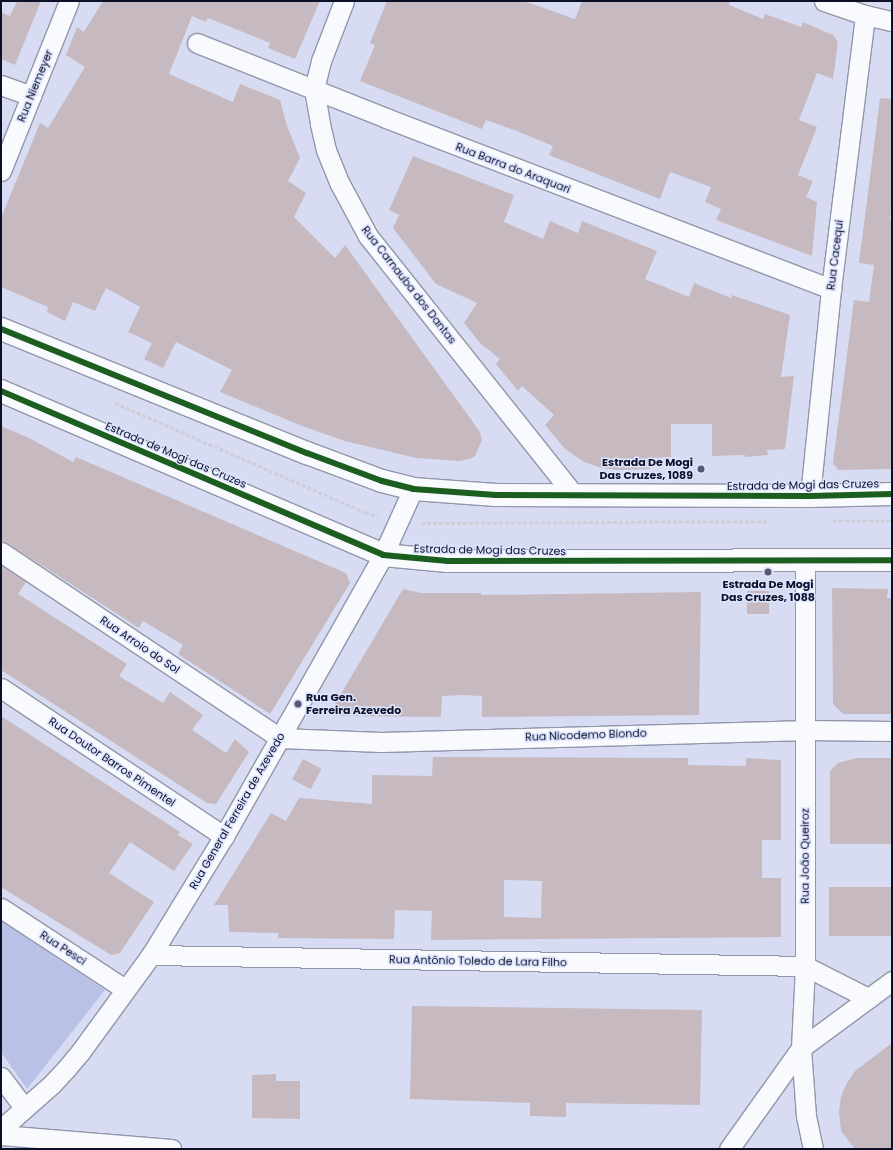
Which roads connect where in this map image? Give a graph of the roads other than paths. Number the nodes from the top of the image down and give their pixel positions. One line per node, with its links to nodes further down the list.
1 (69, 1): 9 (street, Rua Niemeyer)
2 (344, 1): 8 (street, Rua Carnauba dos Dantas)
3 (824, 1): 4 (street)
4 (865, 15): 5 (street); 11 (street, Rua Cacequi)
5 (892, 21)
6 (197, 43): 8 (street, Rua Barra do Araquari)
7 (1, 85): 9 (street)
8 (314, 90): 11 (street, Rua Barra do Araquari); 16 (street, Rua Carnauba dos Dantas)
9 (31, 96): 10 (street, Rua Niemeyer)
10 (1, 171)
11 (831, 289): 17 (street, Rua Cacequi)
12 (1, 329): 14 (main road, Estrada de Mogi das Cruzes)
13 (1, 391): 19 (main road, Estrada de Mogi das Cruzes)
14 (413, 489): 16 (main road, Estrada de Mogi das Cruzes); 19 (street, Rua General Ferreira de Azevedo)
15 (892, 494): 17 (main road, Estrada de Mogi das Cruzes)
16 (575, 496): 17 (main road, Estrada de Mogi das Cruzes)
17 (810, 496)
18 (1, 552): 25 (street, Rua Arroio do Sol)
19 (383, 555): 21 (main road, Estrada de Mogi das Cruzes); 25 (street, Rua General Ferreira de Azevedo)
20 (892, 560): 21 (main road, Estrada de Mogi das Cruzes)
21 (804, 561): 23 (street, Rua João Queiroz)
22 (1, 688): 26 (street, Rua Doutor Barros Pimentel)
23 (804, 730): 24 (street, Rua Nicodemo Biondo); 25 (street, Rua Nicodemo Biondo); 29 (street, Rua João Queiroz)
24 (892, 731)
25 (280, 738): 26 (street, Rua General Ferreira de Azevedo)
26 (224, 836): 28 (street, Rua General Ferreira de Azevedo)
27 (1, 908): 31 (street, Rua Pesci)
28 (151, 955): 29 (street, Rua Antônio Toledo de Lara Filho); 31 (street, Rua General Ferreira de Azevedo)
29 (805, 966): 32 (street); 33 (street, Rua João Queiroz)
30 (892, 981): 32 (street)
31 (126, 989): 35 (street, Rua General Ferreira de Azevedo)
32 (868, 998): 33 (street)
33 (801, 1048): 39 (street); 40 (street, Rua João Queiroz)
34 (1, 1077): 35 (street)
35 (24, 1108): 36 (street, Rua General Ferreira de Azevedo)
36 (1, 1129)
37 (1, 1135): 38 (street)
38 (171, 1149)
39 (729, 1149)
40 (813, 1149)

